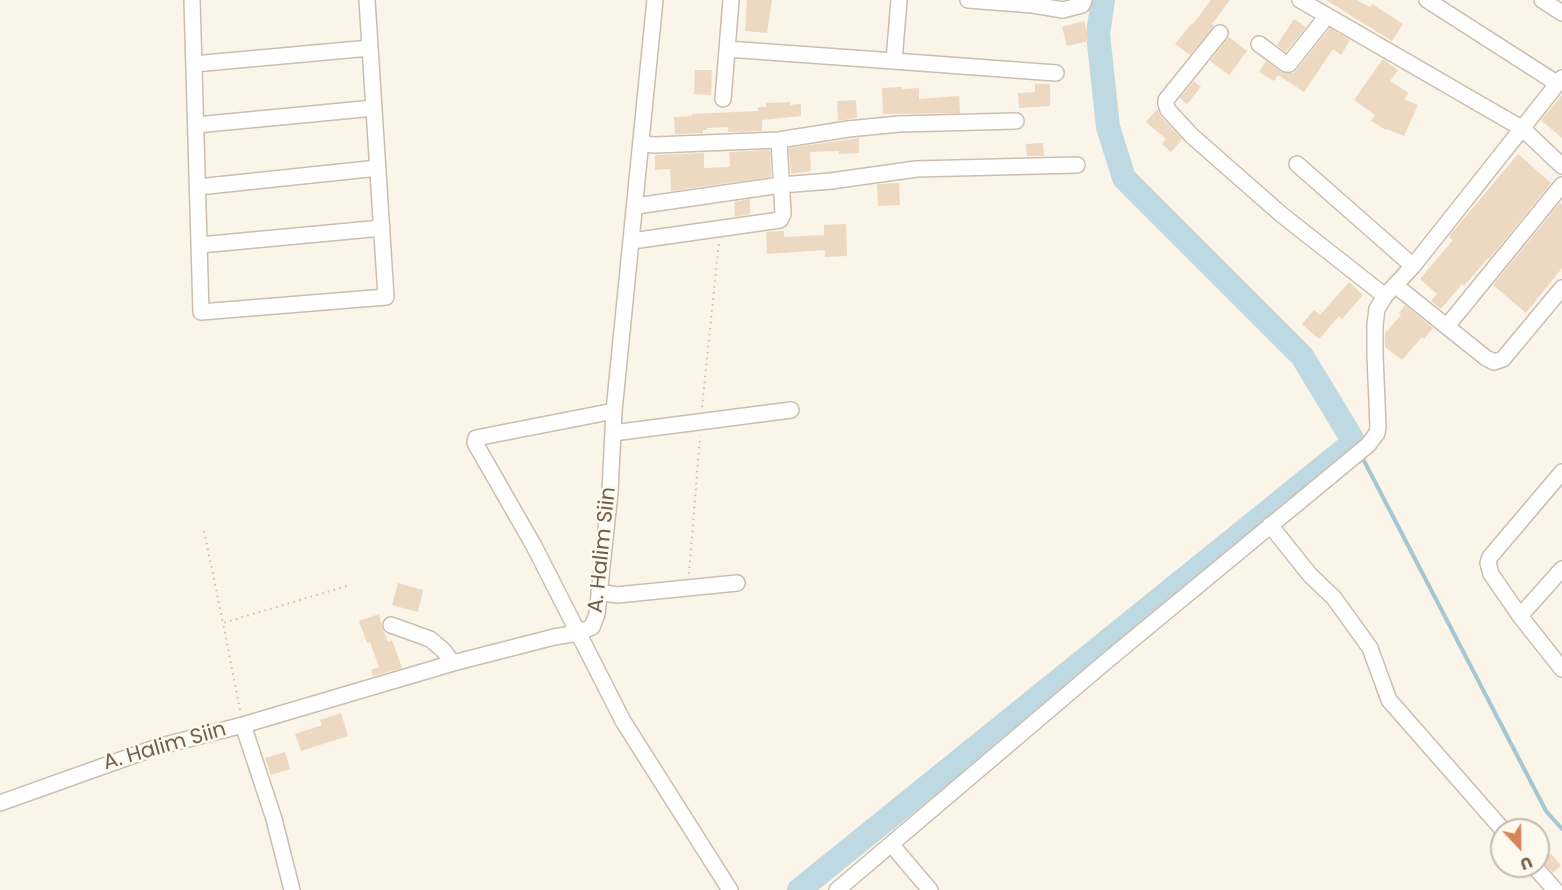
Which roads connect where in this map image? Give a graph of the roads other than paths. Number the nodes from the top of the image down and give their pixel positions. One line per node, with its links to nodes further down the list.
1 (192, 0): 18 (street)
2 (367, 0): 15 (street)
3 (655, 0): 27 (street, A. Halim Siin)
4 (731, 0): 16 (street)
5 (899, 0): 17 (street)
6 (968, 0): 7 (street)
7 (1084, 0)
8 (1299, 0): 12 (street)
9 (1427, 0): 20 (street)
10 (1542, 0): 11 (street)
11 (1562, 13)
12 (1327, 16): 14 (street); 25 (street)
13 (1220, 33): 41 (street)
14 (1259, 44)
15 (370, 48): 18 (street); 22 (street)
16 (727, 49): 17 (street); 21 (street)
17 (894, 62): 19 (street)
18 (194, 64): 24 (street)
19 (1056, 73)
20 (1560, 81): 25 (street)
21 (723, 99)
22 (374, 108): 24 (street); 31 (street)
23 (1016, 122): 26 (street)
24 (196, 125): 34 (street)
25 (1523, 129): 30 (street); 39 (street)
26 (779, 140): 27 (street); 32 (street)
27 (642, 144): 35 (street, A. Halim Siin)
28 (1297, 164): 39 (street)
29 (1077, 165): 32 (street)
30 (1562, 166)
31 (378, 168): 34 (street); 36 (street)
32 (781, 185): 35 (street); 37 (street)
33 (1562, 185): 42 (street)
34 (198, 187): 38 (street)
35 (636, 206): 37 (street, A. Halim Siin)
36 (382, 228): 38 (street); 38 (street)
37 (632, 241): 44 (street, A. Halim Siin)
38 (201, 245)
39 (1413, 266): 41 (street)
40 (1562, 288): 42 (street)
41 (1390, 290): 42 (street); 47 (street)
42 (1447, 326)
43 (791, 410): 45 (street)
44 (614, 411): 45 (street, A. Halim Siin); 53 (street)
45 (613, 433): 50 (street, A. Halim Siin)
46 (1562, 472): 51 (street)
47 (1270, 525): 58 (street); 59 (street)
48 (1562, 568): 51 (street)
49 (737, 583): 50 (street)
50 (608, 594): 53 (street, A. Halim Siin)
51 (1520, 616): 55 (street)
52 (391, 625): 54 (street)
53 (578, 633): 54 (street, A. Halim Siin); 61 (street)
54 (453, 663): 56 (street, A. Halim Siin)
55 (1562, 669)
56 (243, 725): 57 (street, A. Halim Siin); 60 (street)
57 (0, 803)
58 (1492, 818)
59 (891, 844): 62 (street); 63 (street)
60 (292, 890)
61 (730, 890)
62 (837, 890)
63 (930, 890)

